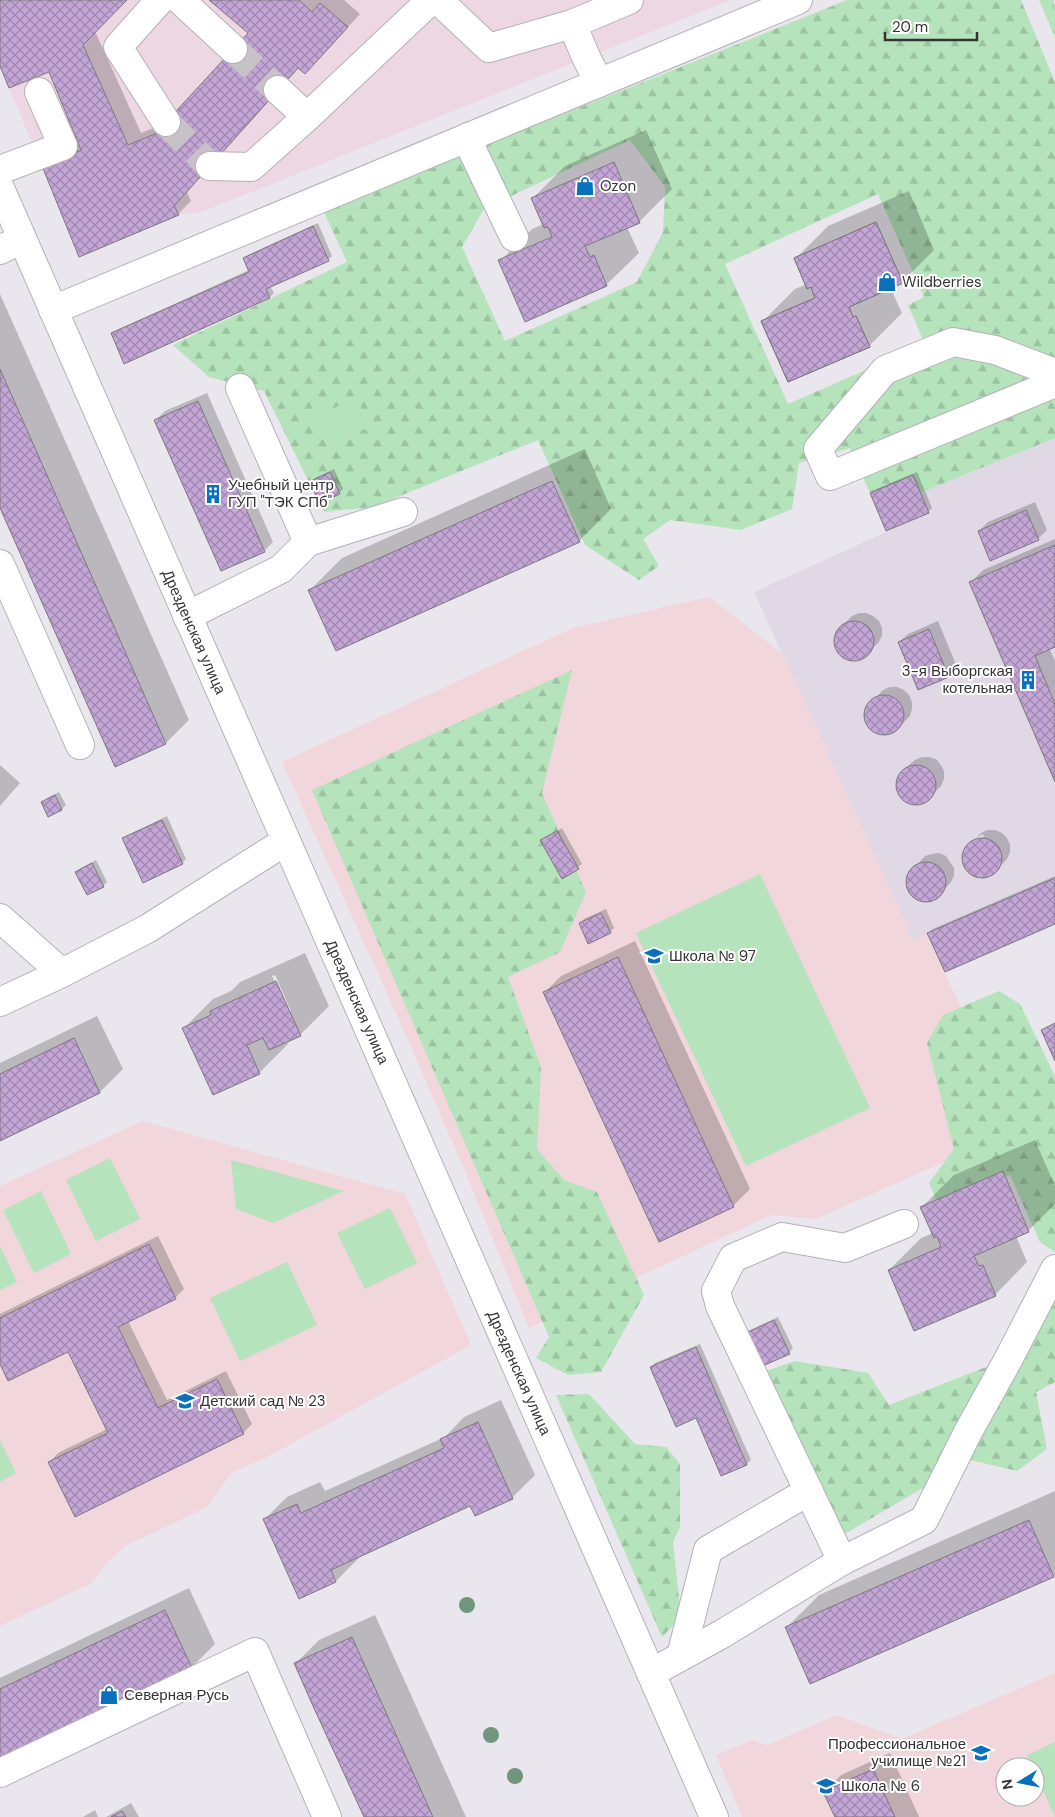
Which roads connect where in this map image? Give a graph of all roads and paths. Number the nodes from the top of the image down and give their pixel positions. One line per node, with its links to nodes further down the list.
1 (160, 0): 13 (street)
2 (180, 0): 8 (street)
3 (431, 0): 12 (street)
4 (438, 0): 7 (street)
5 (629, 0): 7 (street)
6 (798, 0): 9 (street)
7 (572, 24): 9 (street)
8 (233, 49)
9 (599, 83): 14 (street)
10 (278, 90): 12 (street)
11 (39, 92): 16 (street)
12 (307, 116): 15 (street)
13 (166, 122)
14 (468, 137): 18 (street); 20 (street)
15 (210, 166)
16 (0, 170)
17 (0, 188): 19 (street, Дрезденская улица)
18 (514, 237)
19 (11, 245): 20 (street, Дрезденская улица)
20 (53, 310): 27 (street, Дрезденская улица)
21 (1055, 373): 22 (street)
22 (1055, 383)
23 (240, 388): 25 (street)
24 (403, 512): 25 (street)
25 (308, 542): 27 (street)
26 (0, 564): 28 (street)
27 (187, 616): 29 (street, Дрезденская улица)
28 (80, 745)
29 (286, 842): 31 (street); 38 (street, Дрезденская улица)
30 (0, 918): 31 (street)
31 (62, 973): 32 (street)
32 (0, 1002)
33 (904, 1224): 35 (street)
34 (1055, 1269): 36 (street)
35 (809, 1491): 36 (street); 37 (street)
36 (842, 1561): 37 (street)
37 (680, 1656): 38 (street)
38 (651, 1673): 41 (street, Дрезденская улица)
39 (0, 1773): 40 (street)
40 (327, 1817)
41 (714, 1817)

